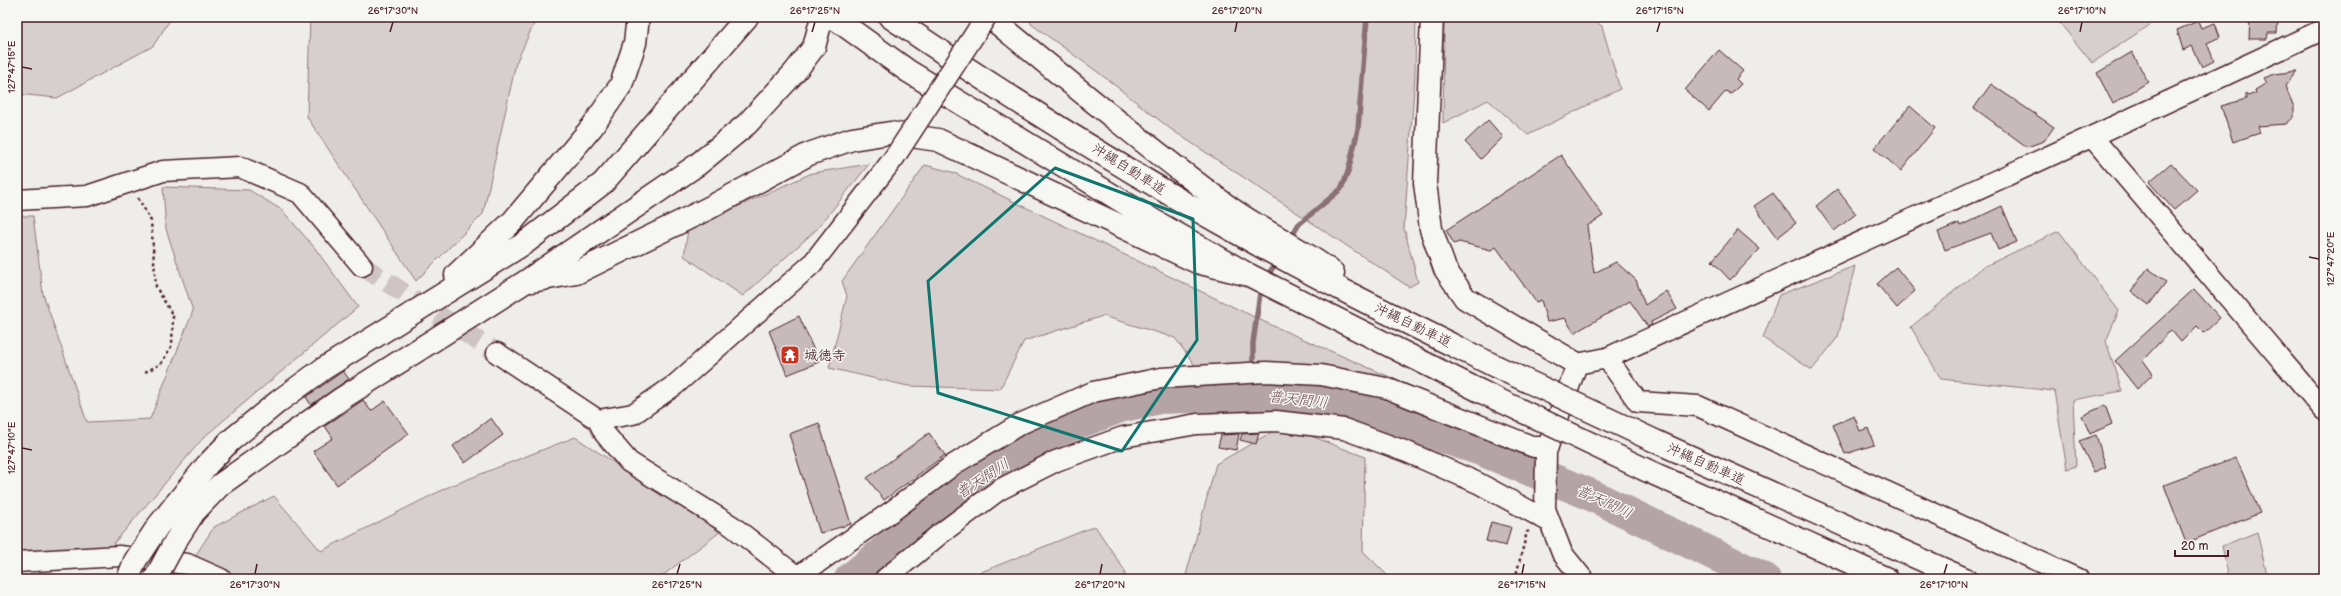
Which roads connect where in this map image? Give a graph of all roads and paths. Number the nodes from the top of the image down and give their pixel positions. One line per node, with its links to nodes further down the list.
1 (638, 17): 17 (main road)
2 (747, 17): 17 (main road)
3 (822, 17): 15 (main road)
4 (833, 17): 14 (main road, 沖縄自動車道)
5 (890, 17): 16 (main road, 沖縄自動車道)
6 (986, 17): 23 (street, bridge)
7 (990, 17): 16 (main road)
8 (1432, 17): 20 (main road)
9 (2324, 29): 10 (street)
10 (2093, 138): 19 (street); 22 (street)
11 (129, 182): 12 (street); 13 (street); 21 (path)
12 (17, 200)
13 (362, 266)
14 (1249, 275): 15 (main road); 35 (main road, 沖縄自動車道, bridge)
15 (525, 282): 30 (main road, bridge)
16 (1376, 307): 36 (main road, 沖縄自動車道, bridge)
17 (420, 309): 29 (main road, bridge)
18 (497, 353): 23 (street)
19 (1607, 358): 20 (street); 37 (street)
20 (1577, 364): 24 (street)
21 (142, 373)
22 (2324, 410)
23 (598, 420): 28 (street)
24 (1547, 449): 25 (street); 28 (street)
25 (1547, 516): 32 (street); 34 (street)
26 (1527, 532): 33 (path)
27 (17, 562): 31 (street)
28 (798, 577)
29 (128, 579)
30 (155, 579)
31 (221, 579)
32 (885, 579)
33 (1515, 579)
34 (1583, 579)
35 (1887, 579)
36 (1965, 579)
37 (2078, 579)

